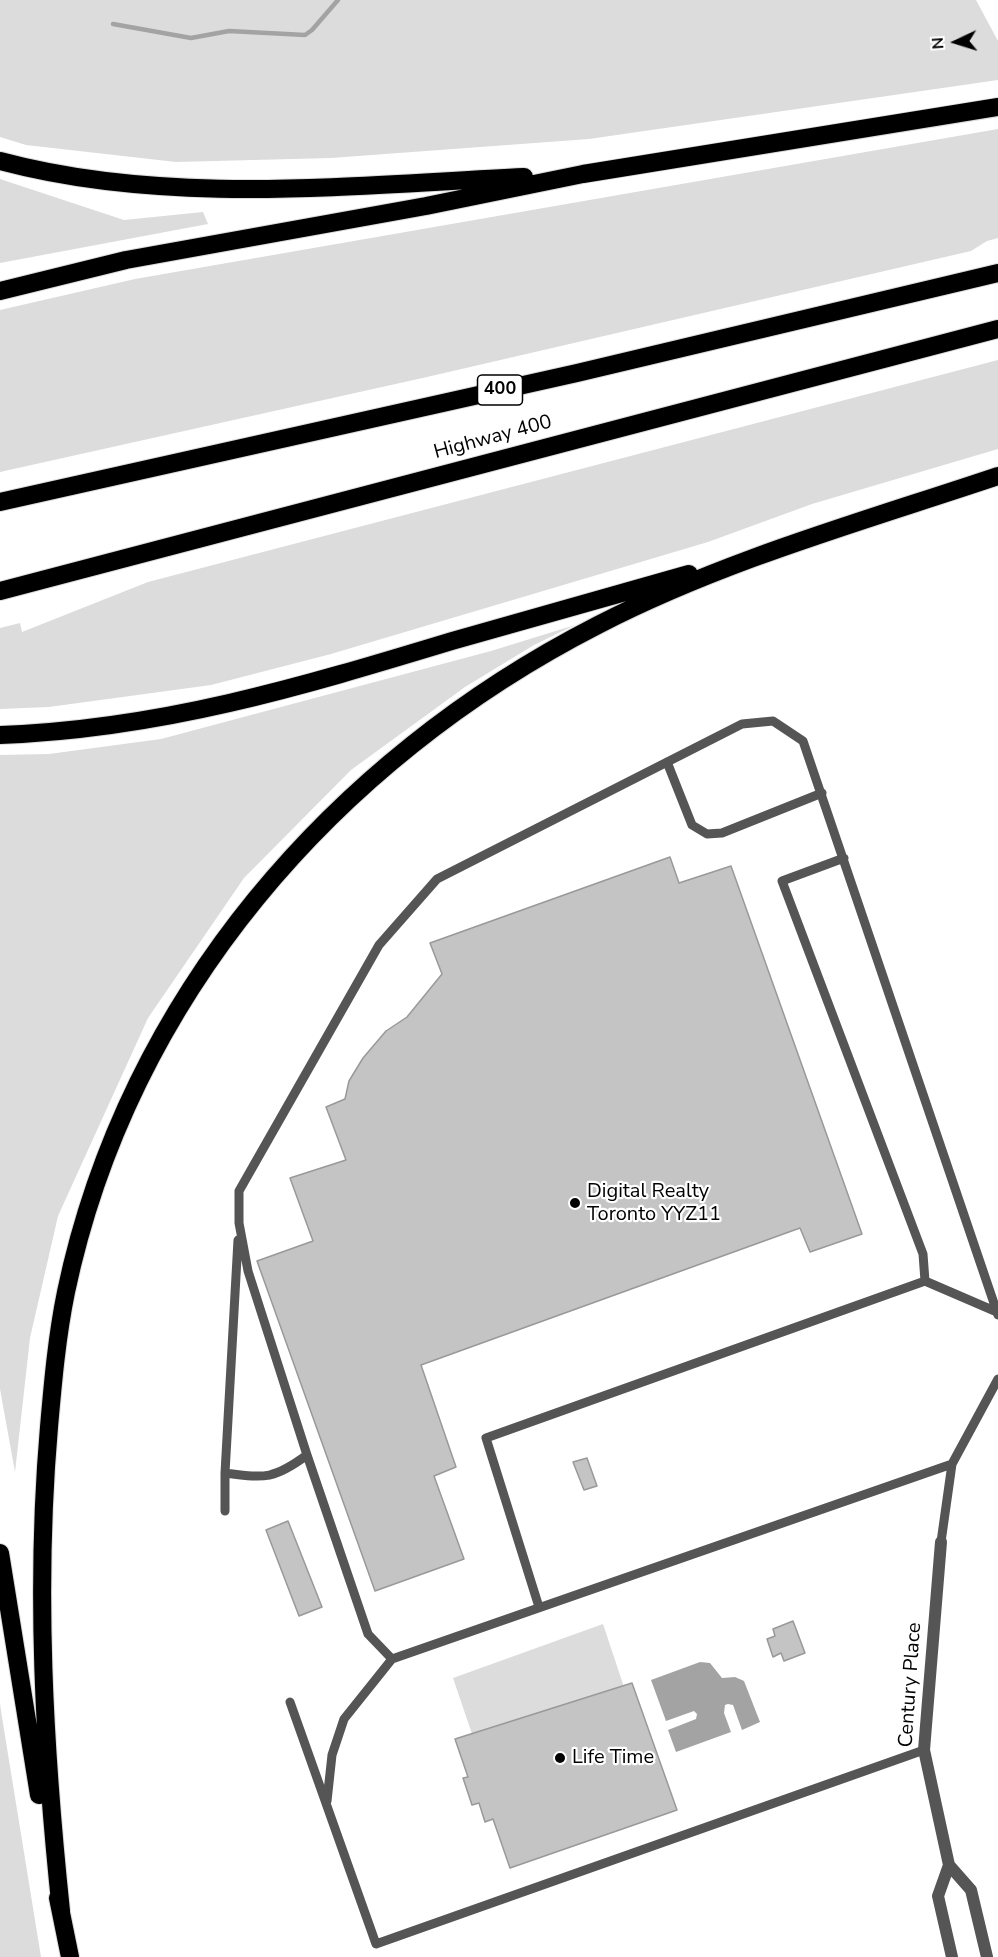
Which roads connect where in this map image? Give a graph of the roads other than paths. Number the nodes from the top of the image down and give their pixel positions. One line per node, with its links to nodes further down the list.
1 (998, 107): 3 (highway)
2 (0, 161): 3 (highway)
3 (583, 174): 5 (highway)
4 (998, 273): 8 (highway, 400)
5 (0, 291)
6 (998, 329): 10 (highway, Highway 400)
7 (998, 476): 9 (highway)
8 (0, 502)
9 (774, 551): 11 (highway); 31 (highway)
10 (0, 591)
11 (0, 735)
12 (667, 762): 13 (lane); 13 (lane); 15 (lane)
13 (822, 793): 14 (lane)
14 (844, 858): 16 (lane); 17 (lane)
15 (239, 1222): 19 (lane); 21 (lane)
16 (925, 1281): 17 (lane); 25 (lane)
17 (997, 1313)
18 (998, 1379): 20 (lane)
19 (307, 1455): 21 (lane); 26 (lane)
20 (952, 1464): 23 (lane); 25 (lane)
21 (225, 1473): 22 (lane)
22 (225, 1511)
23 (941, 1542): 28 (street, Century Place)
24 (0, 1554): 31 (highway)
25 (539, 1607): 26 (lane)
26 (392, 1659): 29 (lane)
27 (290, 1702): 29 (lane)
28 (924, 1750): 29 (lane); 30 (street, Century Place)
29 (327, 1803)
30 (949, 1865): 33 (street); 34 (street, Century Place)
31 (61, 1911): 32 (highway)
32 (70, 1957)
33 (952, 1957)
34 (987, 1957)

